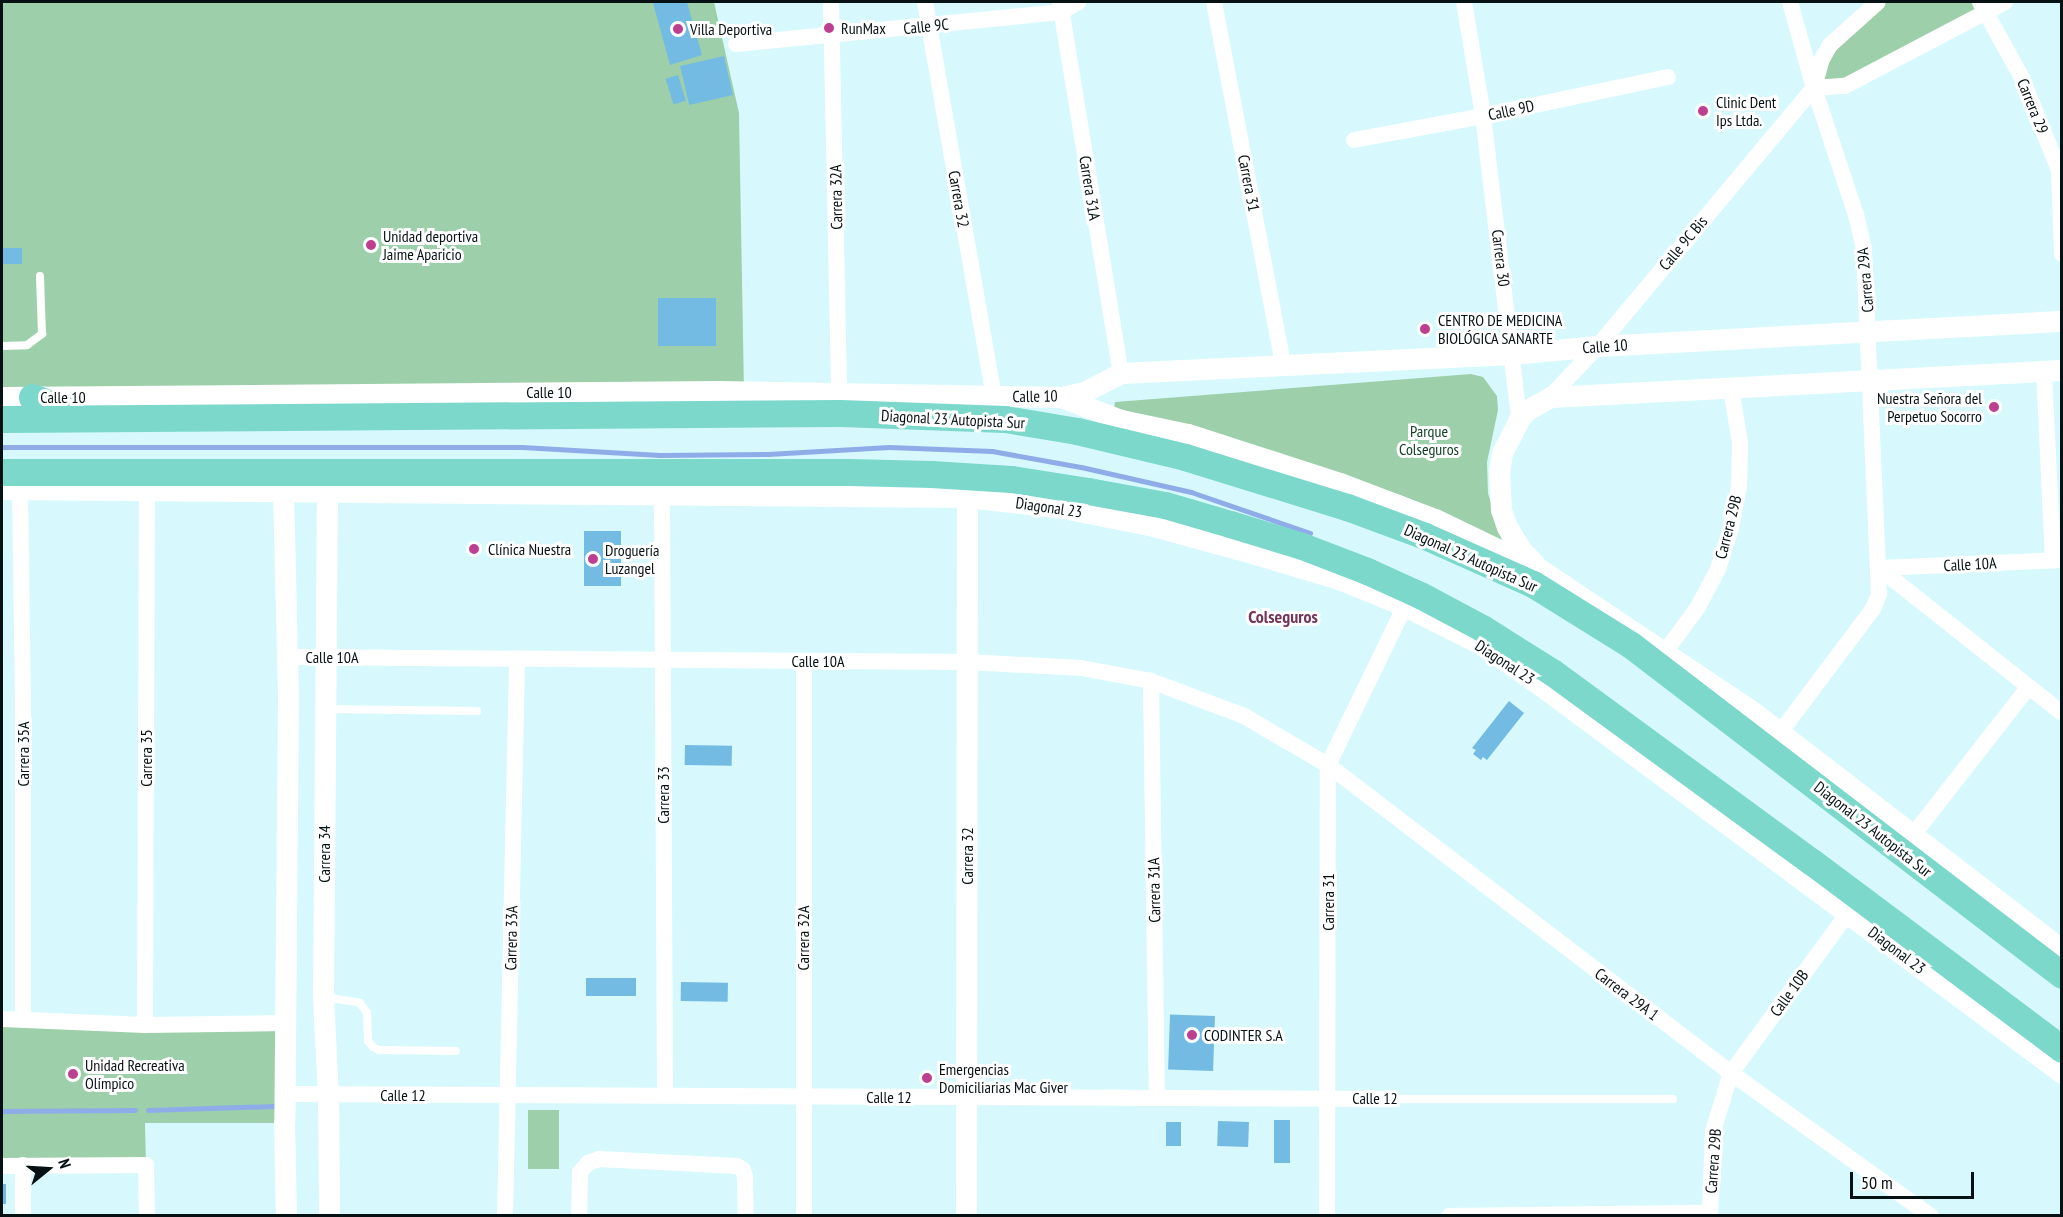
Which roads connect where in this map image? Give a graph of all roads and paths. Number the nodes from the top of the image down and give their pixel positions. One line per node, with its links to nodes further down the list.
1 (831, 2): 12 (street, Carrera 32A)
2 (925, 2): 11 (street, Carrera 32)
3 (1078, 2): 9 (street, Calle 9C)
4 (1214, 2): 26 (street, Carrera 31)
5 (1464, 2): 16 (street, Carrera 30)
6 (1790, 2): 15 (street, Carrera 29A)
7 (1878, 2): 15 (street, Calle 9C Bis)
8 (2005, 2): 10 (street)
9 (1061, 7): 11 (street, Calle 9C); 28 (street, Carrera 31A)
10 (1984, 7): 15 (street); 18 (street, Carrera 29)
11 (929, 26): 12 (street, Calle 9C); 32 (street, Carrera 32)
12 (832, 37): 13 (street, Calle 9C); 37 (street, Carrera 32A)
13 (736, 44)
14 (1668, 76): 16 (street, Calle 9D)
15 (1814, 88): 22 (street, Carrera 29A); 24 (street, Calle 9C Bis)
16 (1483, 116): 17 (street, Calle 9D); 25 (street, Carrera 30)
17 (1354, 140)
18 (2060, 170): 19 (street, Carrera 29)
19 (2061, 254)
20 (40, 276): 23 (lane)
21 (2061, 321): 22 (street, Calle 10)
22 (1869, 332): 24 (street, Calle 10); 29 (street, Carrera 29A)
23 (2, 346)
24 (1598, 346): 25 (street, Calle 10); 36 (street, Calle 9C Bis)
25 (1512, 354): 26 (street, Calle 10); 42 (street, Carrera 30)
26 (1283, 365): 28 (street, Calle 10)
27 (2053, 370): 29 (street); 51 (street)
28 (1121, 373): 35 (street, Calle 10)
29 (1871, 380): 30 (street); 52 (street, Carrera 29A)
30 (1731, 388): 36 (street); 55 (street, Carrera 29B)
31 (717, 391): 34 (street, Calle 10); 37 (street, Calle 10); 38 (main road); 39 (main road)
32 (994, 396): 35 (street, Calle 10); 37 (street, Calle 10)
33 (2, 397): 34 (street, Calle 10)
34 (32, 397): 40 (main road)
35 (1060, 397): 50 (street)
36 (1550, 397): 42 (street)
37 (840, 403): 39 (main road, Calle 10); 50 (main road, Diagonal 23 Autopista Sur)
38 (697, 412): 39 (main road, Calle 10); 40 (main road, Calle 10)
39 (738, 412)
40 (86, 417): 41 (main road, Calle 10)
41 (2, 419)
42 (1519, 419): 53 (street)
43 (846, 483): 44 (main road); 48 (street); 49 (street, Diagonal 23); 80 (main road)
44 (8, 484): 45 (street); 77 (street, Carrera 35A)
45 (147, 492): 46 (street); 79 (street, Carrera 35)
46 (283, 492): 47 (street); 57 (street)
47 (327, 492): 48 (street); 56 (street, Carrera 34)
48 (662, 494): 58 (street, Carrera 33)
49 (967, 497): 54 (street, Diagonal 23); 61 (street, Carrera 32)
50 (1350, 498): 53 (street); 68 (main road, Diagonal 23 Autopista Sur)
51 (2057, 560): 52 (street, Calle 10A)
52 (1879, 568): 63 (street); 69 (street, Carrera 29A)
53 (1541, 570): 55 (street)
54 (1406, 606): 70 (street, Carrera 31); 72 (street, Diagonal 23)
55 (1665, 652): 66 (street)
56 (326, 656): 57 (street, Calle 10A); 59 (street, Calle 10A); 64 (street, Carrera 34)
57 (286, 657): 78 (street)
58 (662, 659): 59 (street, Calle 10A); 60 (street, Calle 10A); 87 (street, Carrera 33)
59 (517, 661): 86 (street, Carrera 33A)
60 (804, 661): 61 (street, Calle 10A); 88 (street, Carrera 32A)
61 (967, 662): 62 (street, Calle 10A); 89 (street, Carrera 32)
62 (1151, 681): 70 (street, Calle 10A); 90 (street, Carrera 31A)
63 (2028, 688): 67 (street); 71 (street)
64 (325, 709): 65 (lane); 75 (street, Carrera 34)
65 (477, 711)
66 (1752, 711): 68 (main road); 69 (main road)
67 (2061, 713)
68 (1722, 714): 69 (main road, Diagonal 23 Autopista Sur)
69 (1770, 738): 71 (street); 74 (main road, Diagonal 23 Autopista Sur)
70 (1328, 765): 82 (street, Carrera 29A 1); 91 (street, Carrera 31)
71 (1913, 836): 73 (street)
72 (1848, 913): 82 (street, Calle 10B); 83 (street, Diagonal 23)
73 (2061, 950)
74 (2061, 975)
75 (323, 997): 81 (lane); 85 (street, Carrera 34)
76 (2, 1019): 77 (street)
77 (23, 1019): 79 (street)
78 (286, 1023): 79 (street); 84 (street)
79 (145, 1025)
80 (2061, 1049)
81 (456, 1051)
82 (1731, 1073): 96 (street, Carrera 29B); 108 (street, Carrera 29A 1)
83 (2061, 1073)
84 (285, 1094): 85 (street, Calle 12); 99 (street)
85 (328, 1095): 86 (street, Calle 12); 100 (street, Carrera 34)
86 (508, 1095): 87 (street, Calle 12); 101 (street, Carrera 33A)
87 (665, 1096): 88 (street, Calle 12)
88 (802, 1096): 89 (street, Calle 12); 104 (street, Carrera 32A)
89 (966, 1097): 90 (street, Calle 12); 105 (street, Carrera 32)
90 (1157, 1098): 91 (street, Calle 12)
91 (1328, 1098): 92 (street, Calle 12); 106 (street, Carrera 31)
92 (1382, 1098): 93 (lane, Calle 12)
93 (1673, 1099)
94 (23, 1165): 95 (street); 97 (street); 98 (street)
95 (2, 1166)
96 (1710, 1214): 107 (street)
97 (23, 1215)
98 (147, 1215)
99 (286, 1215)
100 (329, 1215)
101 (505, 1215)
102 (579, 1215): 103 (street)
103 (746, 1215)
104 (804, 1215)
105 (966, 1215)
106 (1327, 1215)
107 (1449, 1215)
108 (1931, 1215)

